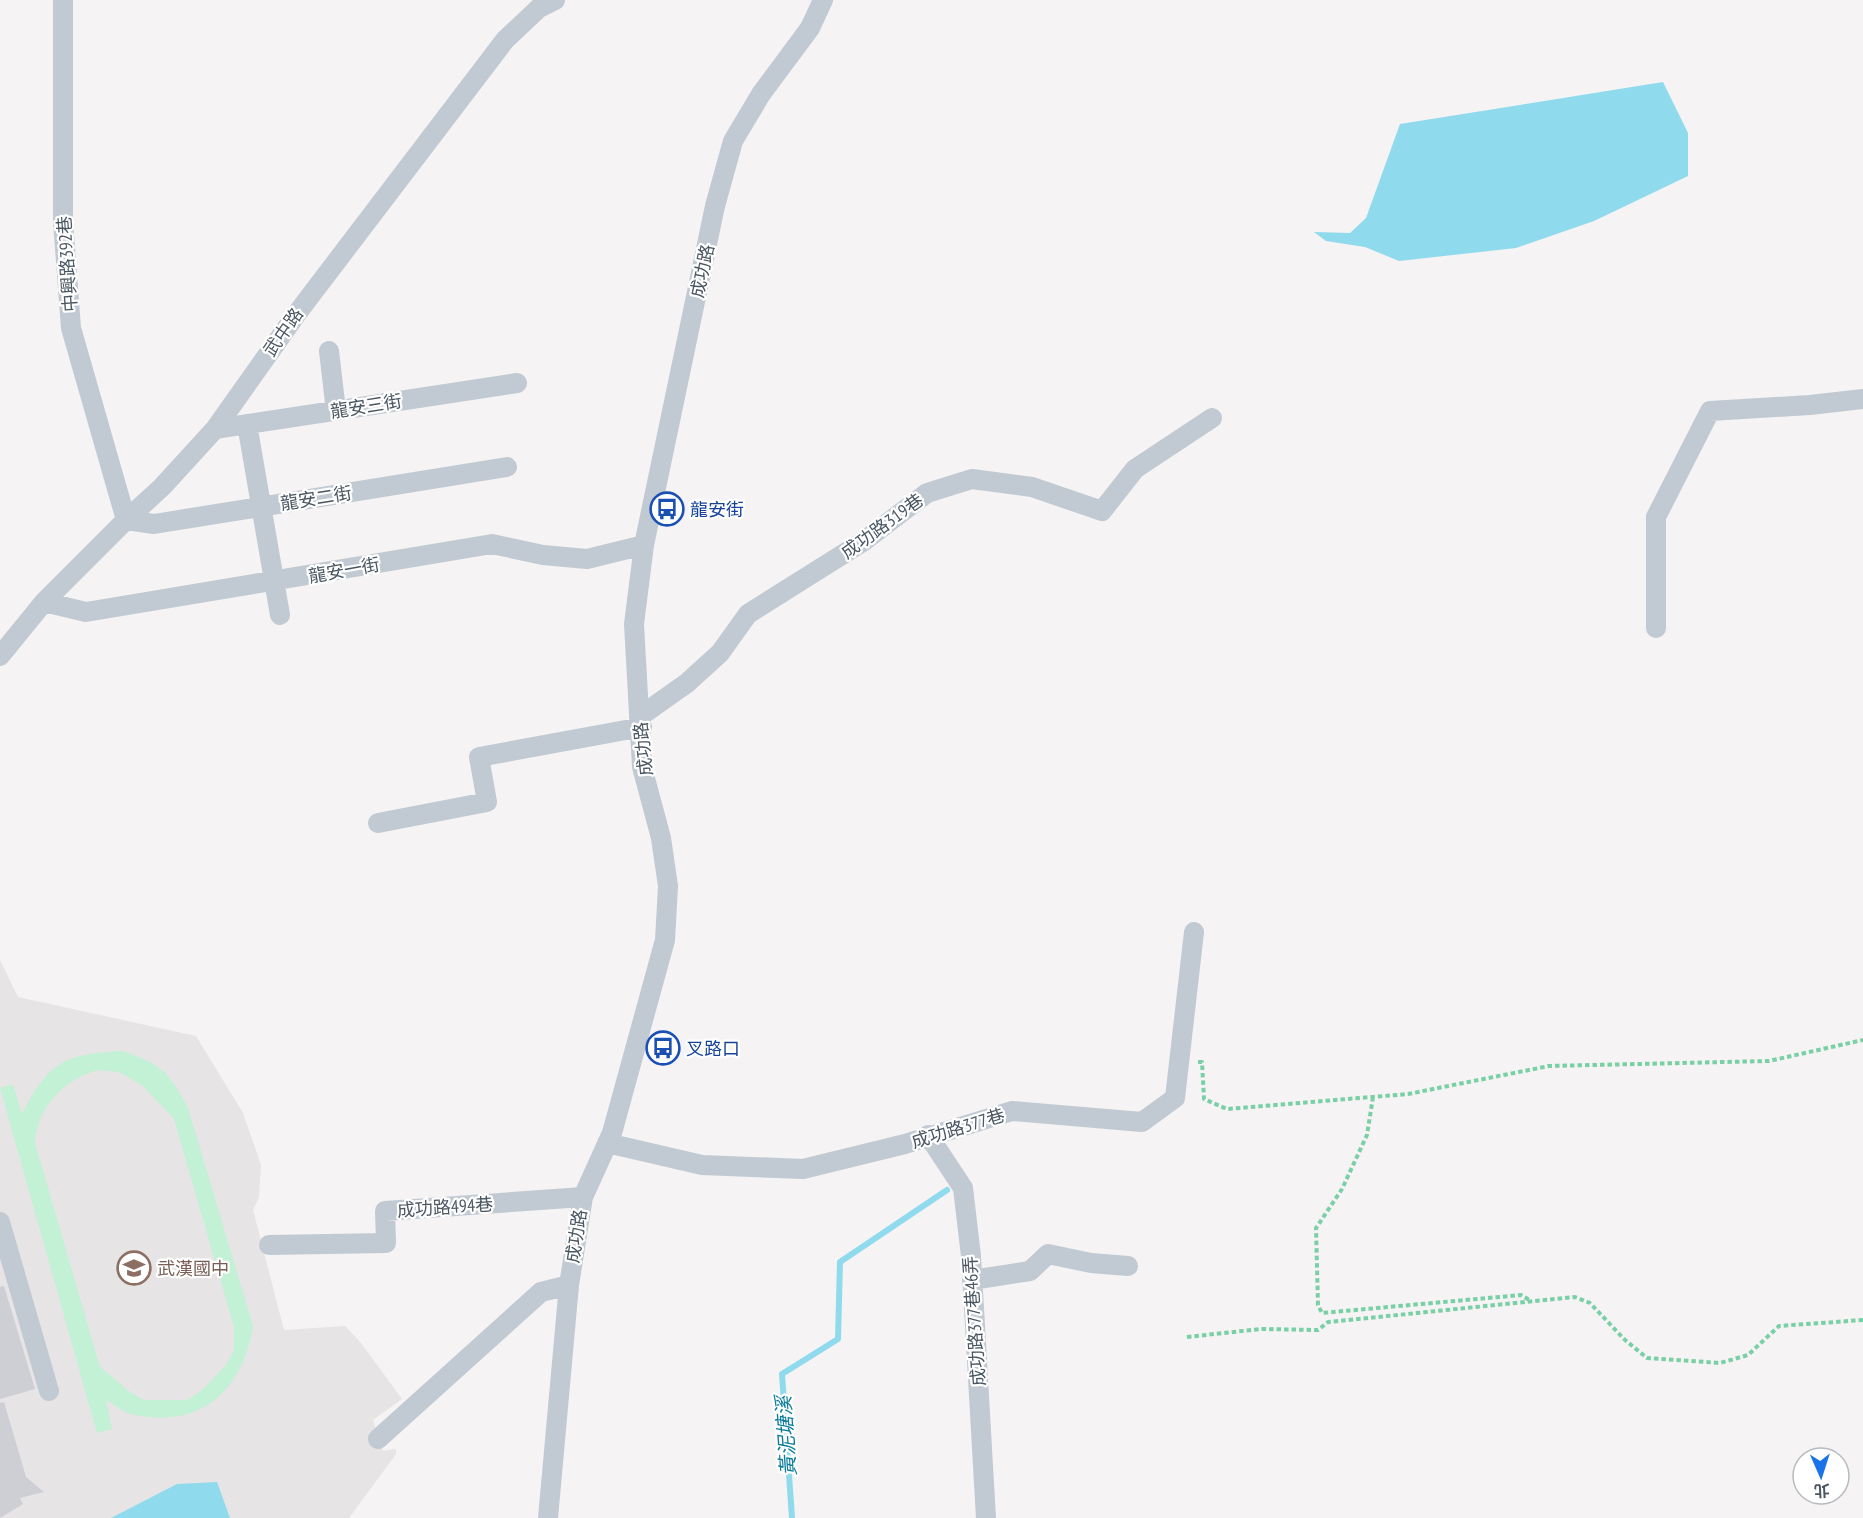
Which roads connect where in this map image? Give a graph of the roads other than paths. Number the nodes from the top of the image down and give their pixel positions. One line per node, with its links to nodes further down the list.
1 (63, 0): 13 (street, 中興路392巷)
2 (555, 0): 10 (street, 武中路)
3 (824, 0): 14 (street, 成功路)
4 (329, 351): 7 (street)
5 (517, 383): 7 (street, 龍安三街)
6 (1863, 399): 18 (street)
7 (336, 411): 9 (street, 龍安三街)
8 (1212, 418): 20 (street, 成功路319巷)
9 (247, 424): 10 (street, 龍安三街); 12 (street)
10 (215, 429): 13 (street, 武中路)
11 (507, 467): 12 (street, 龍安二街)
12 (261, 507): 13 (street, 龍安二街); 15 (street)
13 (126, 520): 16 (street, 武中路)
14 (644, 545): 15 (street, 龍安一街); 20 (street, 成功路)
15 (275, 582): 16 (street, 龍安一街); 17 (street)
16 (44, 602): 19 (street, 武中路)
17 (280, 615)
18 (1656, 628)
19 (0, 656)
20 (640, 722): 21 (street); 24 (street, 成功路)
21 (378, 823)
22 (1194, 932): 23 (street, 成功路377巷)
23 (928, 1135): 24 (street, 成功路377巷); 29 (street, 成功路377巷46弄)
24 (607, 1143): 25 (street, 成功路)
25 (583, 1197): 27 (street, 成功路494巷); 30 (street, 成功路)
26 (0, 1222): 31 (street)
27 (269, 1245)
28 (1128, 1266): 29 (street)
29 (972, 1280): 34 (street, 成功路377巷46弄)
30 (569, 1285): 32 (street); 33 (street, 成功路)
31 (50, 1391)
32 (378, 1438)
33 (548, 1518)
34 (986, 1518)

